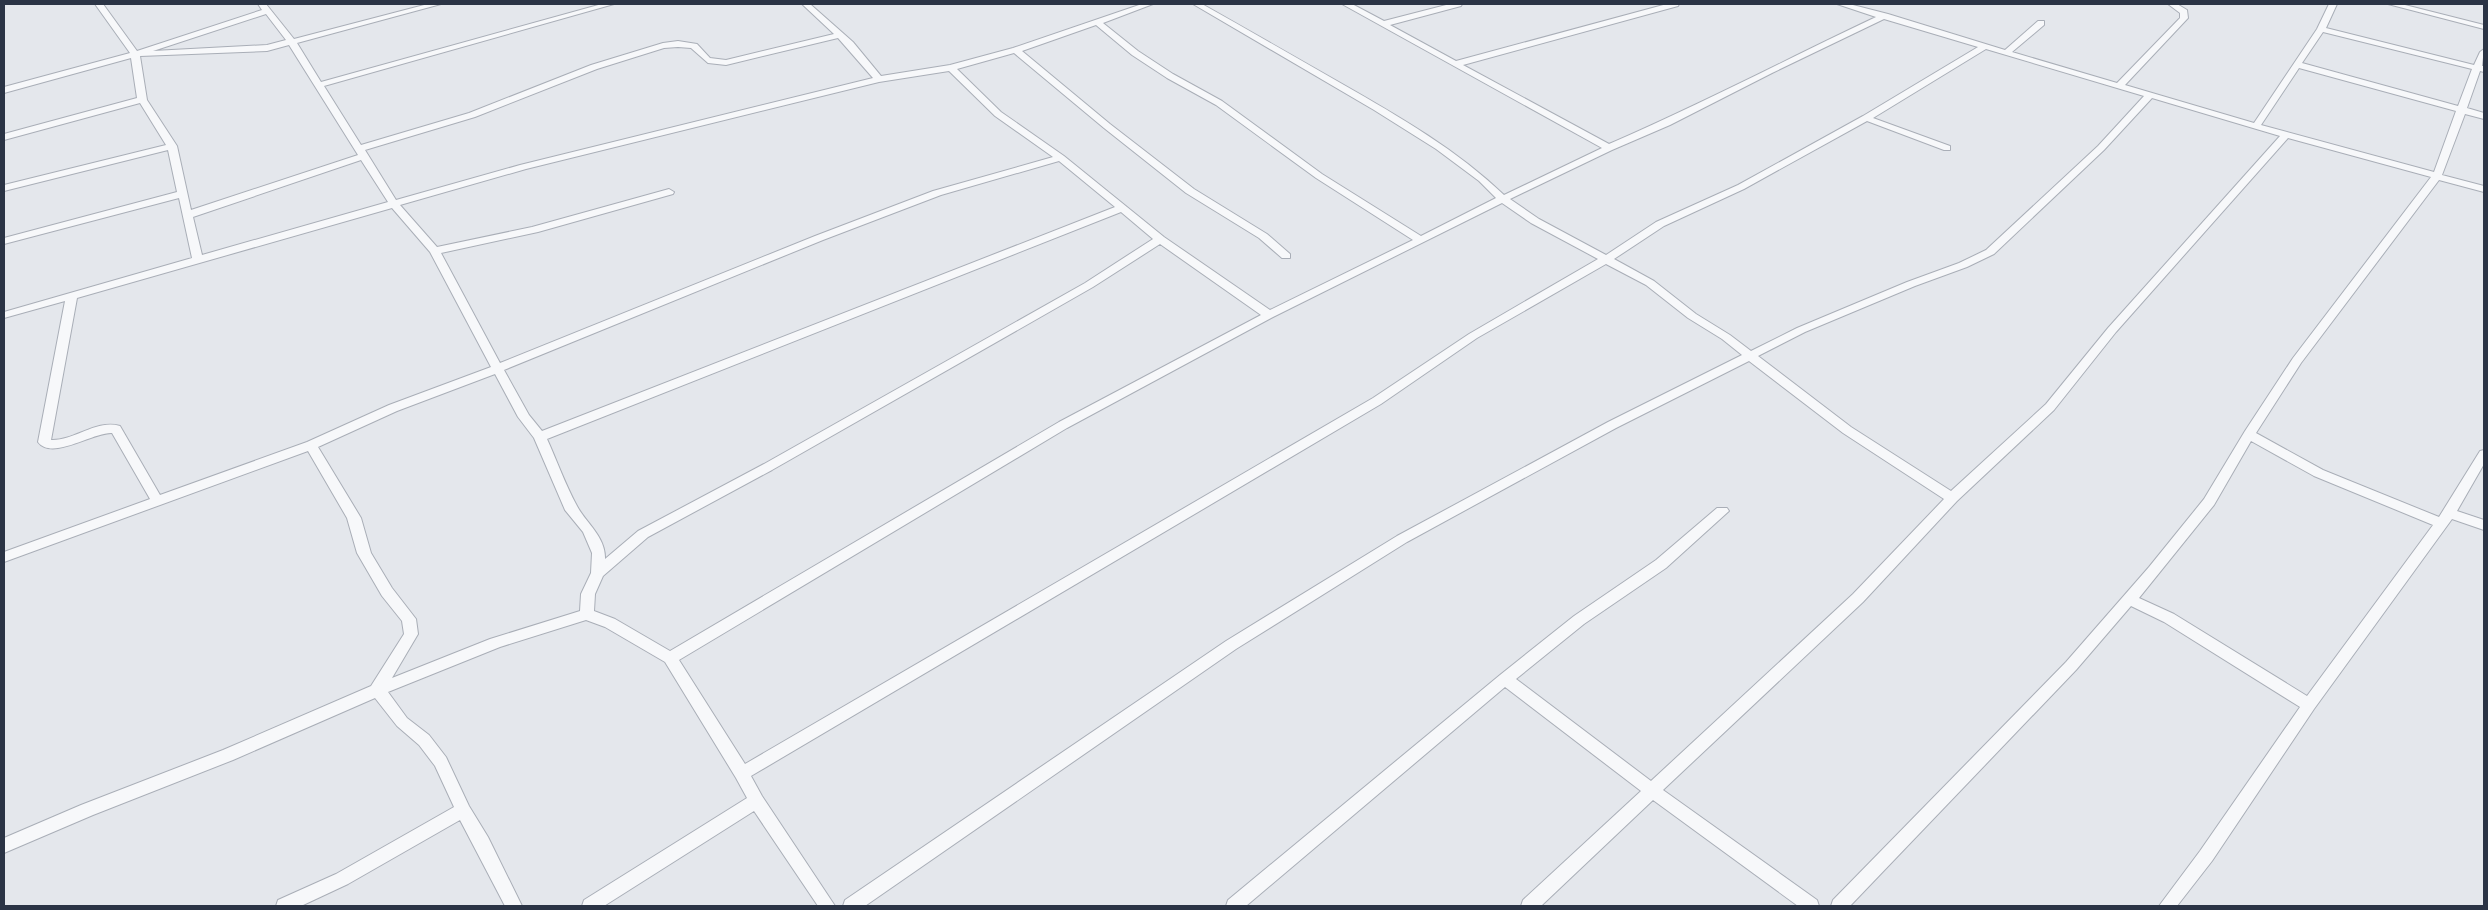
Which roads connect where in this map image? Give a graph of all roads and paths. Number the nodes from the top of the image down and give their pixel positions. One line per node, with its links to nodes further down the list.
1 (4, 4): 2 (street)
2 (8, 4)
3 (99, 4): 29 (street)
4 (437, 4): 24 (street)
5 (610, 4): 35 (street)
6 (806, 4): 23 (street)
7 (1148, 4): 18 (street)
8 (1197, 4): 56 (street)
9 (1346, 4): 20 (street)
10 (1458, 4): 20 (street)
11 (1676, 4): 30 (street)
12 (1841, 4): 17 (street)
13 (2172, 4): 36 (street)
14 (2333, 4): 22 (street)
15 (2392, 4): 21 (street)
16 (265, 7): 24 (street); 29 (street)
17 (1885, 16): 25 (street); 47 (street)
18 (1097, 22): 26 (street); 61 (street)
19 (2041, 23): 27 (street)
20 (1384, 24): 30 (street)
21 (2484, 27)
22 (2322, 29): 31 (street); 33 (street)
23 (838, 35): 34 (street); 49 (street)
24 (292, 42): 29 (street); 35 (street)
25 (1986, 46): 27 (street); 42 (street)
26 (1016, 50): 32 (street); 64 (street)
27 (2007, 52): 36 (street)
28 (2484, 52): 33 (street)
29 (135, 54): 37 (street); 39 (street)
30 (1455, 64): 47 (street)
31 (2298, 65): 40 (street); 43 (street)
32 (950, 68): 34 (street); 50 (street)
33 (2481, 69): 40 (street)
34 (879, 79): 57 (street)
35 (319, 85): 49 (street)
36 (2120, 85): 38 (street)
37 (4, 90)
38 (2151, 94): 43 (street); 70 (street)
39 (142, 100): 45 (street); 46 (street)
40 (2461, 110): 41 (street); 51 (street)
41 (2484, 116)
42 (1866, 118): 48 (street); 66 (street)
43 (2256, 126): 44 (street)
44 (2286, 135): 51 (street); 76 (street)
45 (4, 137)
46 (172, 146): 52 (street); 55 (street)
47 (1609, 148): 56 (street)
48 (1947, 148)
49 (362, 153): 57 (street); 59 (street)
50 (1061, 158): 58 (street); 71 (street)
51 (2437, 176): 53 (street); 72 (street)
52 (4, 188)
53 (2484, 189)
54 (669, 192): 63 (street)
55 (184, 193): 59 (street); 62 (street)
56 (1503, 200): 61 (street); 66 (street)
57 (393, 203): 63 (street); 65 (street)
58 (1123, 208): 60 (street); 73 (street)
59 (188, 215): 65 (street)
60 (1160, 239): 68 (street); 82 (street)
61 (1421, 240): 68 (street)
62 (4, 241)
63 (435, 251): 71 (street)
64 (1286, 256)
65 (198, 258): 67 (street)
66 (1605, 260): 70 (street); 89 (street)
67 (72, 295): 69 (street); 77 (street)
68 (1269, 314): 85 (street)
69 (4, 315)
70 (1751, 356): 76 (street); 98 (street)
71 (496, 369): 73 (street); 74 (street)
72 (2249, 434): 79 (street); 83 (street)
73 (540, 437): 82 (street)
74 (311, 445): 77 (street); 87 (street)
75 (2484, 454): 79 (street)
76 (1952, 498): 90 (street)
77 (158, 502): 81 (street)
78 (1722, 511): 86 (street)
79 (2446, 518): 80 (street); 88 (street)
80 (2484, 525)
81 (4, 557)
82 (598, 573): 84 (street)
83 (2130, 599): 88 (street); 102 (street)
84 (587, 614): 85 (street); 87 (street)
85 (670, 658): 89 (street)
86 (1504, 678): 90 (street); 99 (street)
87 (377, 690): 92 (street); 93 (street)
88 (2309, 705): 103 (street)
89 (742, 773): 91 (street)
90 (1652, 791): 100 (street); 101 (street)
91 (756, 801): 96 (street); 97 (street)
92 (463, 810): 94 (street); 95 (street)
93 (4, 846)
94 (284, 906)
95 (514, 906)
96 (590, 906)
97 (827, 906)
98 (851, 906)
99 (1234, 906)
100 (1529, 906)
101 (1810, 906)
102 (1839, 906)
103 (2167, 906)

